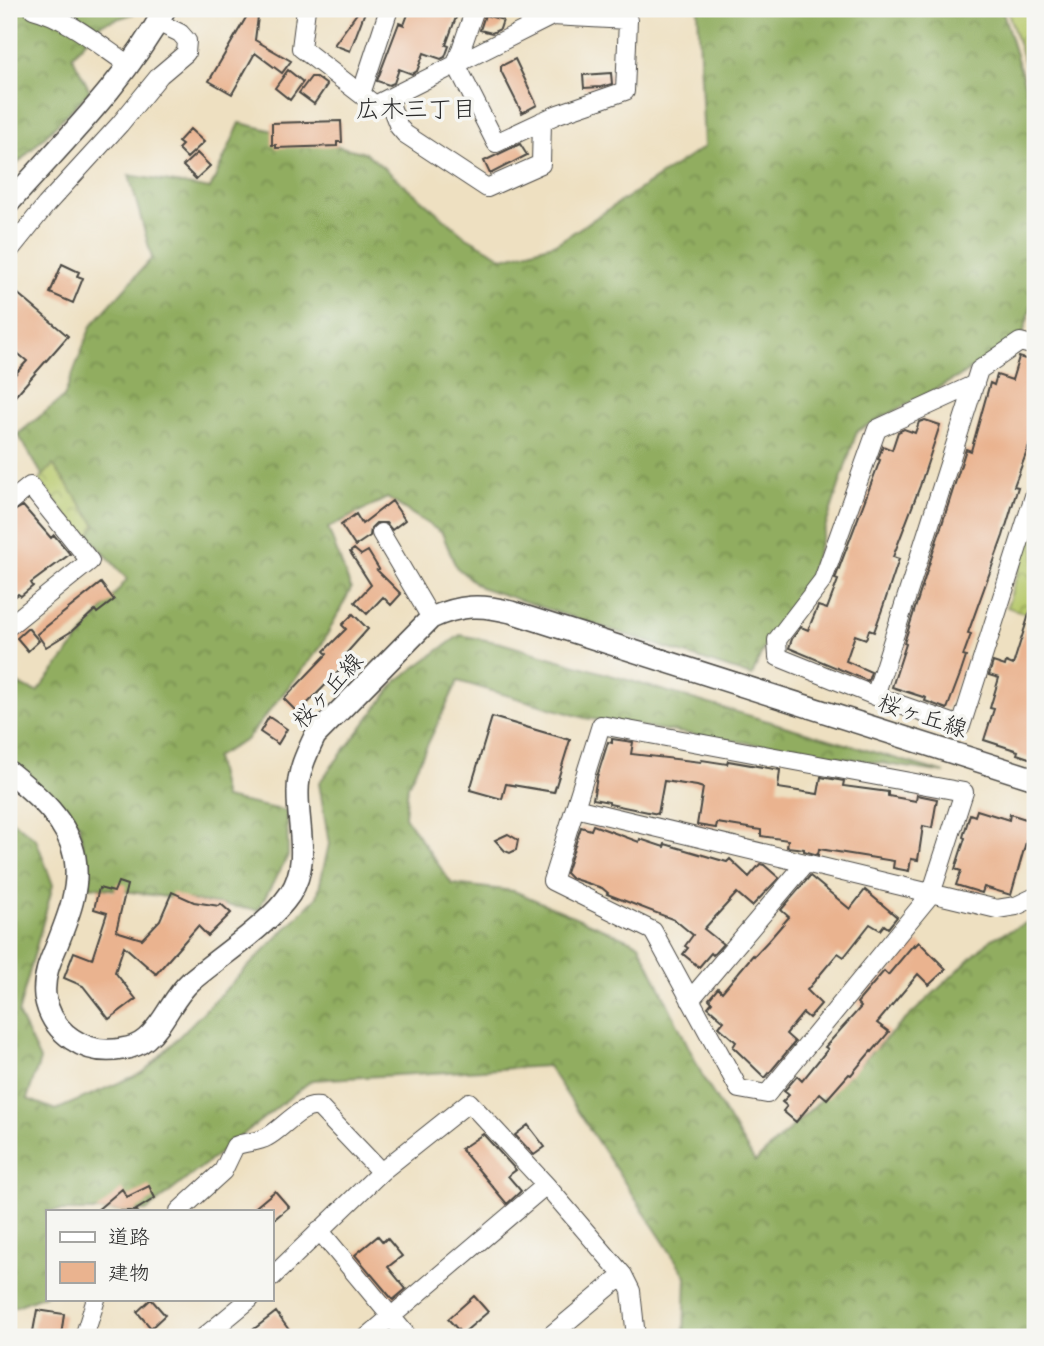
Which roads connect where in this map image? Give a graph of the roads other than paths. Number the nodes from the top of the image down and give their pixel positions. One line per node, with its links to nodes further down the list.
1 (33, 9): 8 (street)
2 (306, 9): 9 (street)
3 (389, 9): 9 (street)
4 (475, 9): 7 (street)
5 (553, 12): 7 (street); 11 (street)
6 (161, 15): 8 (street); 13 (street)
7 (456, 64): 10 (street); 11 (street)
8 (129, 65): 12 (street)
9 (360, 94): 10 (street)
10 (388, 99): 11 (street)
11 (542, 121)
12 (9, 203)
13 (9, 251)
14 (1035, 346): 15 (street)
15 (975, 384): 21 (street); 21 (street)
16 (1035, 493): 21 (street)
17 (9, 503): 20 (street)
18 (381, 533): 19 (street)
19 (431, 618): 22 (street, 桜ヶ丘線); 23 (street, 桜ヶ丘線)
20 (9, 626)
21 (875, 696)
22 (9, 772)
23 (1035, 779)
24 (575, 808): 25 (street); 26 (street); 28 (street)
25 (805, 864): 26 (street); 28 (street)
26 (931, 894): 27 (street); 28 (street)
27 (1035, 897)
28 (690, 1000)
29 (381, 1172): 30 (street); 31 (street); 32 (street)
30 (546, 1185): 33 (street); 37 (street)
31 (181, 1210)
32 (319, 1230): 34 (street); 37 (street)
33 (623, 1275): 42 (street); 43 (street)
34 (273, 1276)
35 (96, 1300): 38 (street)
36 (249, 1300): 39 (street)
37 (391, 1317): 40 (street); 41 (street)
38 (84, 1337)
39 (204, 1337)
40 (367, 1337)
41 (408, 1337)
42 (549, 1337)
43 (636, 1337)

